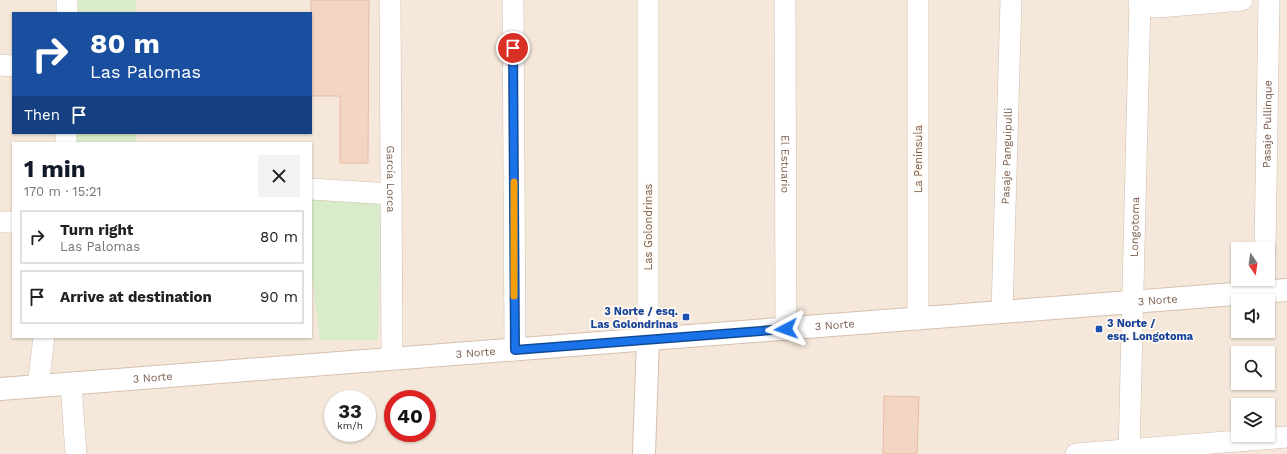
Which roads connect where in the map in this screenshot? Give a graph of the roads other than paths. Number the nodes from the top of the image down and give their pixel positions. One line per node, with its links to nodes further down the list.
1 (67, 0): 11 (street)
2 (390, 0): 15 (street, García Lorca)
3 (513, 0): 28 (street)
4 (648, 0): 27 (street, Las Golondrinas)
5 (785, 0): 25 (street, El Estuario)
6 (918, 0): 24 (street, La Península)
7 (1010, 0): 23 (street, Pasaje Panguipulli)
8 (1242, 0): 10 (street)
9 (1269, 0): 18 (street, Pasaje Pullinque)
10 (1139, 2): 22 (street, Longotoma)
11 (67, 12)
12 (0, 65): 13 (street)
13 (12, 66)
14 (312, 189): 15 (street)
15 (392, 194): 29 (street, García Lorca)
16 (0, 222): 17 (street)
17 (12, 222)
18 (1265, 242)
19 (1257, 286): 22 (street, 3 Norte)
20 (1269, 286): 21 (street, 3 Norte)
21 (1287, 290)
22 (1133, 302): 23 (street, 3 Norte); 34 (street, Longotoma)
23 (1002, 312): 24 (street, 3 Norte)
24 (918, 319): 25 (street, 3 Norte)
25 (786, 329): 27 (street, 3 Norte)
26 (44, 338): 31 (street)
27 (648, 339): 28 (street, 3 Norte); 36 (street, Las Golondrinas)
28 (515, 350): 29 (street, 3 Norte)
29 (392, 359): 30 (street, 3 Norte)
30 (71, 384): 31 (street, 3 Norte); 35 (street)
31 (38, 386): 32 (street, 3 Norte)
32 (0, 389)
33 (1287, 437): 34 (street)
34 (1129, 452): 37 (street)
35 (76, 454)
36 (644, 454)
37 (1076, 454)

